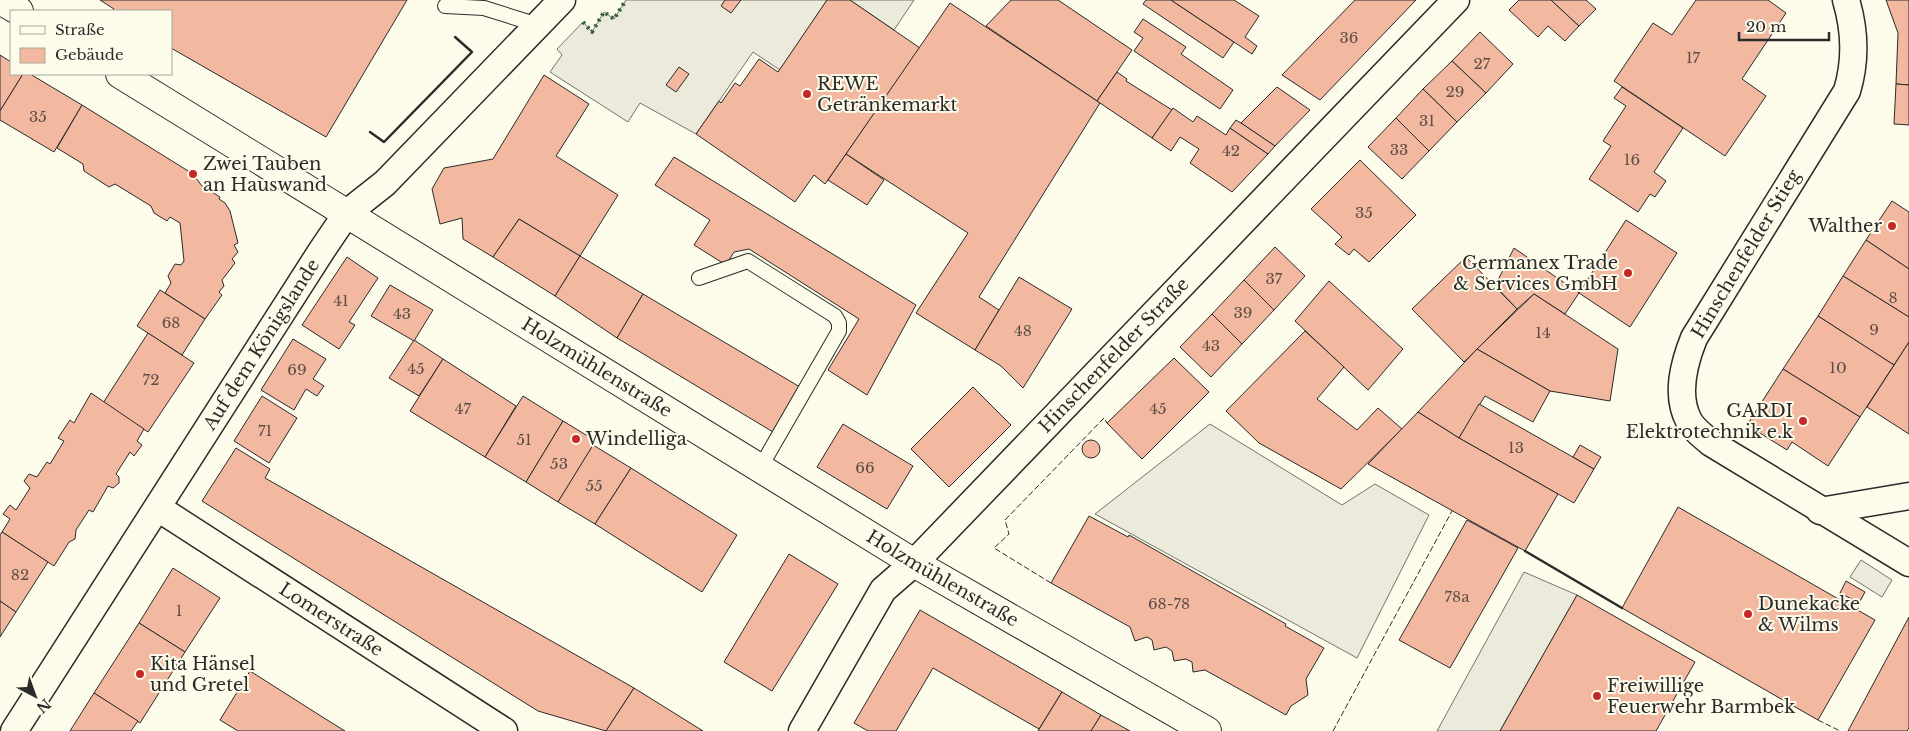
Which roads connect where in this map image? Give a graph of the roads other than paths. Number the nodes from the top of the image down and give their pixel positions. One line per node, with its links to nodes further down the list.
1 (0, 0): 6 (street)
2 (562, 0): 7 (street, Auf dem Königslande)
3 (1456, 0): 15 (street, Hinschenfelder Straße)
4 (1846, 0): 14 (street, Hinschenfelder Stieg)
5 (445, 6): 7 (lane)
6 (16, 10)
7 (538, 25): 9 (street, Auf dem Königslande)
8 (122, 75): 9 (street, Holzmühlenstraße)
9 (347, 214): 11 (street, Holzmühlenstraße); 13 (street, Auf dem Königslande)
10 (699, 278): 11 (lane)
11 (760, 468): 15 (street, Holzmühlenstraße)
12 (1909, 496): 14 (street)
13 (158, 508): 17 (street, Auf dem Königslande); 18 (street, Lomerstraße)
14 (1820, 510): 16 (street, Hinschenfelder Stieg)
15 (914, 563): 19 (street, Hinschenfelder Straße); 20 (street, Holzmühlenstraße)
16 (1909, 563)
17 (14, 731)
18 (504, 731)
19 (802, 731)
20 (1207, 731)

